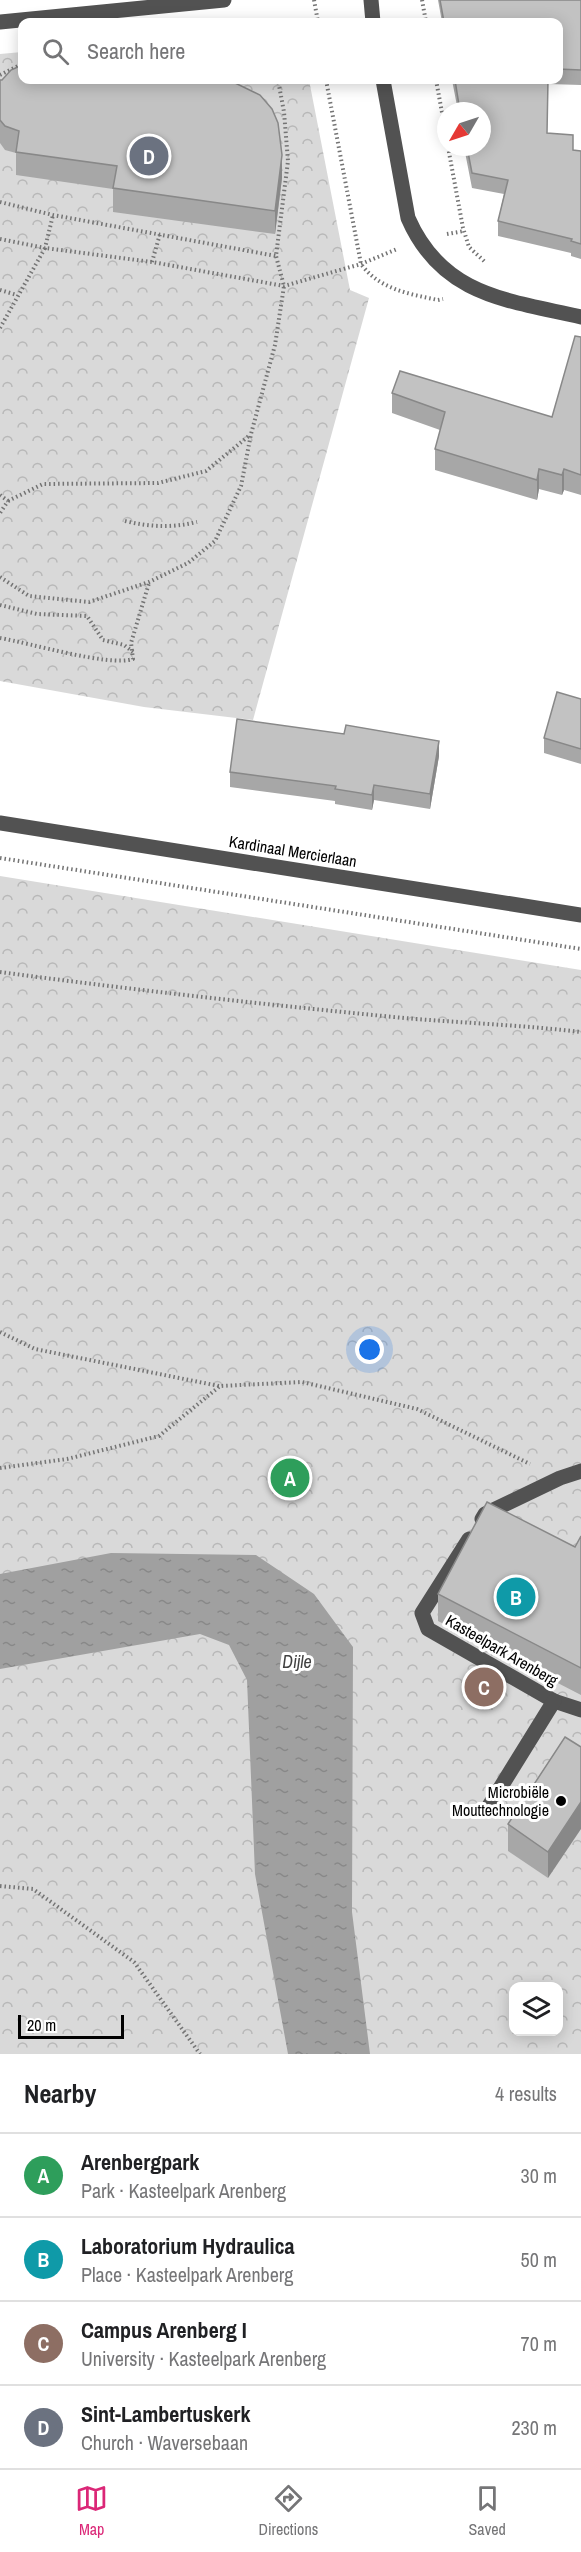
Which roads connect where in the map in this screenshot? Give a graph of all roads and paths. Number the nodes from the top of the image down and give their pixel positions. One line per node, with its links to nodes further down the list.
1 (224, 0): 5 (street)
2 (314, 0): 6 (path)
3 (371, 0): 7 (street)
4 (422, 0): 8 (path)
5 (41, 18)
6 (317, 18)
7 (373, 18)
8 (425, 18)
9 (18, 20): 10 (street)
10 (0, 22)
11 (18, 66): 12 (path)
12 (0, 75)
13 (279, 84): 26 (path)
14 (327, 84): 28 (path)
15 (384, 84): 24 (street)
16 (437, 84): 17 (path)
17 (440, 102)
18 (450, 156): 21 (path)
19 (0, 202): 20 (path)
20 (53, 215): 22 (path); 25 (path)
21 (464, 231): 24 (path); 29 (path)
22 (160, 234): 26 (path); 27 (path)
23 (0, 239): 25 (path)
24 (418, 240): 28 (path); 32 (street)
25 (45, 248): 27 (path); 33 (path)
26 (276, 256): 30 (path)
27 (152, 262): 30 (path)
28 (361, 264): 30 (path); 32 (path)
29 (490, 267)
30 (284, 286): 36 (path)
31 (0, 290): 33 (path)
32 (481, 293): 34 (street)
33 (17, 295): 35 (path)
34 (581, 317)
35 (0, 328)
36 (251, 434): 38 (path); 43 (path)
37 (0, 495): 38 (path)
38 (8, 501): 39 (path)
39 (0, 513)
40 (125, 521): 41 (path)
41 (197, 522)
42 (0, 576): 43 (path)
43 (149, 582): 46 (path)
44 (0, 605): 46 (path)
45 (0, 638): 46 (path)
46 (134, 652)
47 (0, 823): 49 (street, Kardinaal Mercierlaan)
48 (0, 858): 50 (path)
49 (581, 915)
50 (581, 949)
51 (0, 972): 52 (path)
52 (581, 1032)
53 (0, 1332): 54 (path)
54 (220, 1386): 55 (path); 57 (path)
55 (0, 1468)
56 (581, 1471): 57 (street, Kasteelpark Arenberg)
57 (560, 1478): 58 (street, Kasteelpark Arenberg)
58 (554, 1701): 59 (street, Kasteelpark Arenberg); 60 (street)
59 (581, 1710)
60 (489, 1806)
61 (0, 1886): 62 (path)
62 (200, 2054)

